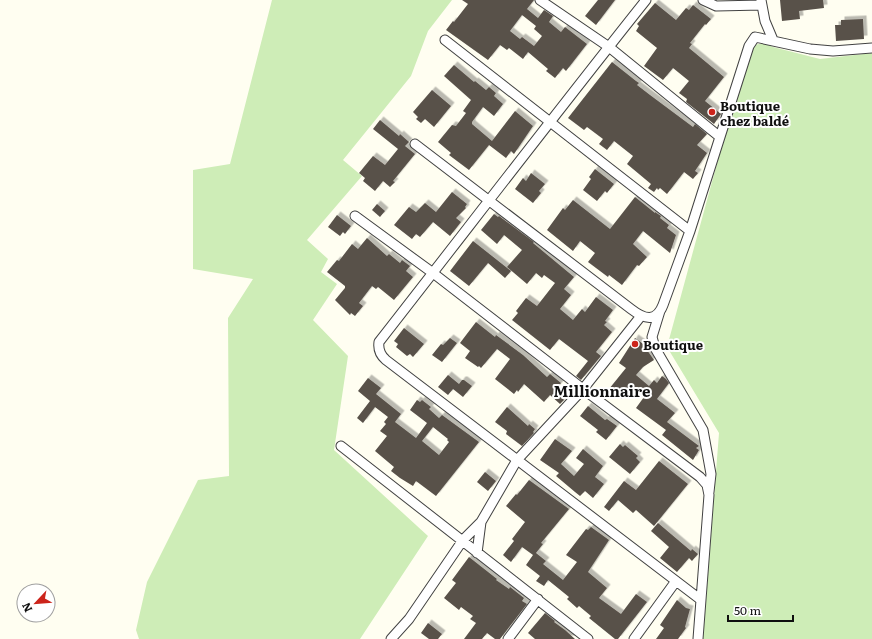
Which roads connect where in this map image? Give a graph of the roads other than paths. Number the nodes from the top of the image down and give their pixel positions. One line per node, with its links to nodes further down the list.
1 (540, 0): 7 (street)
2 (646, 0): 7 (street)
3 (703, 0): 4 (street)
4 (761, 3): 6 (street)
5 (445, 40): 9 (street)
6 (773, 40): 8 (street); 10 (street)
7 (609, 47): 9 (street); 10 (street)
8 (872, 48)
9 (549, 122): 12 (street); 14 (street)
10 (720, 137): 14 (street)
11 (415, 144): 12 (street)
12 (490, 201): 15 (street); 17 (street)
13 (355, 216): 15 (street)
14 (690, 231): 16 (street)
15 (433, 273): 18 (street); 20 (street)
16 (660, 312): 17 (street); 21 (street)
17 (641, 316): 18 (street)
18 (583, 389): 20 (street); 21 (street)
19 (341, 446): 23 (street)
20 (518, 460): 22 (street); 25 (street)
21 (709, 495): 27 (street)
22 (481, 522): 23 (street); 24 (street)
23 (463, 540): 24 (street); 28 (street)
24 (477, 553): 26 (street)
25 (676, 581): 27 (street); 31 (street)
26 (538, 599): 29 (street); 30 (street)
27 (701, 600): 32 (street)
28 (391, 639)
29 (508, 639)
30 (588, 639)
31 (634, 639)
32 (698, 639)

